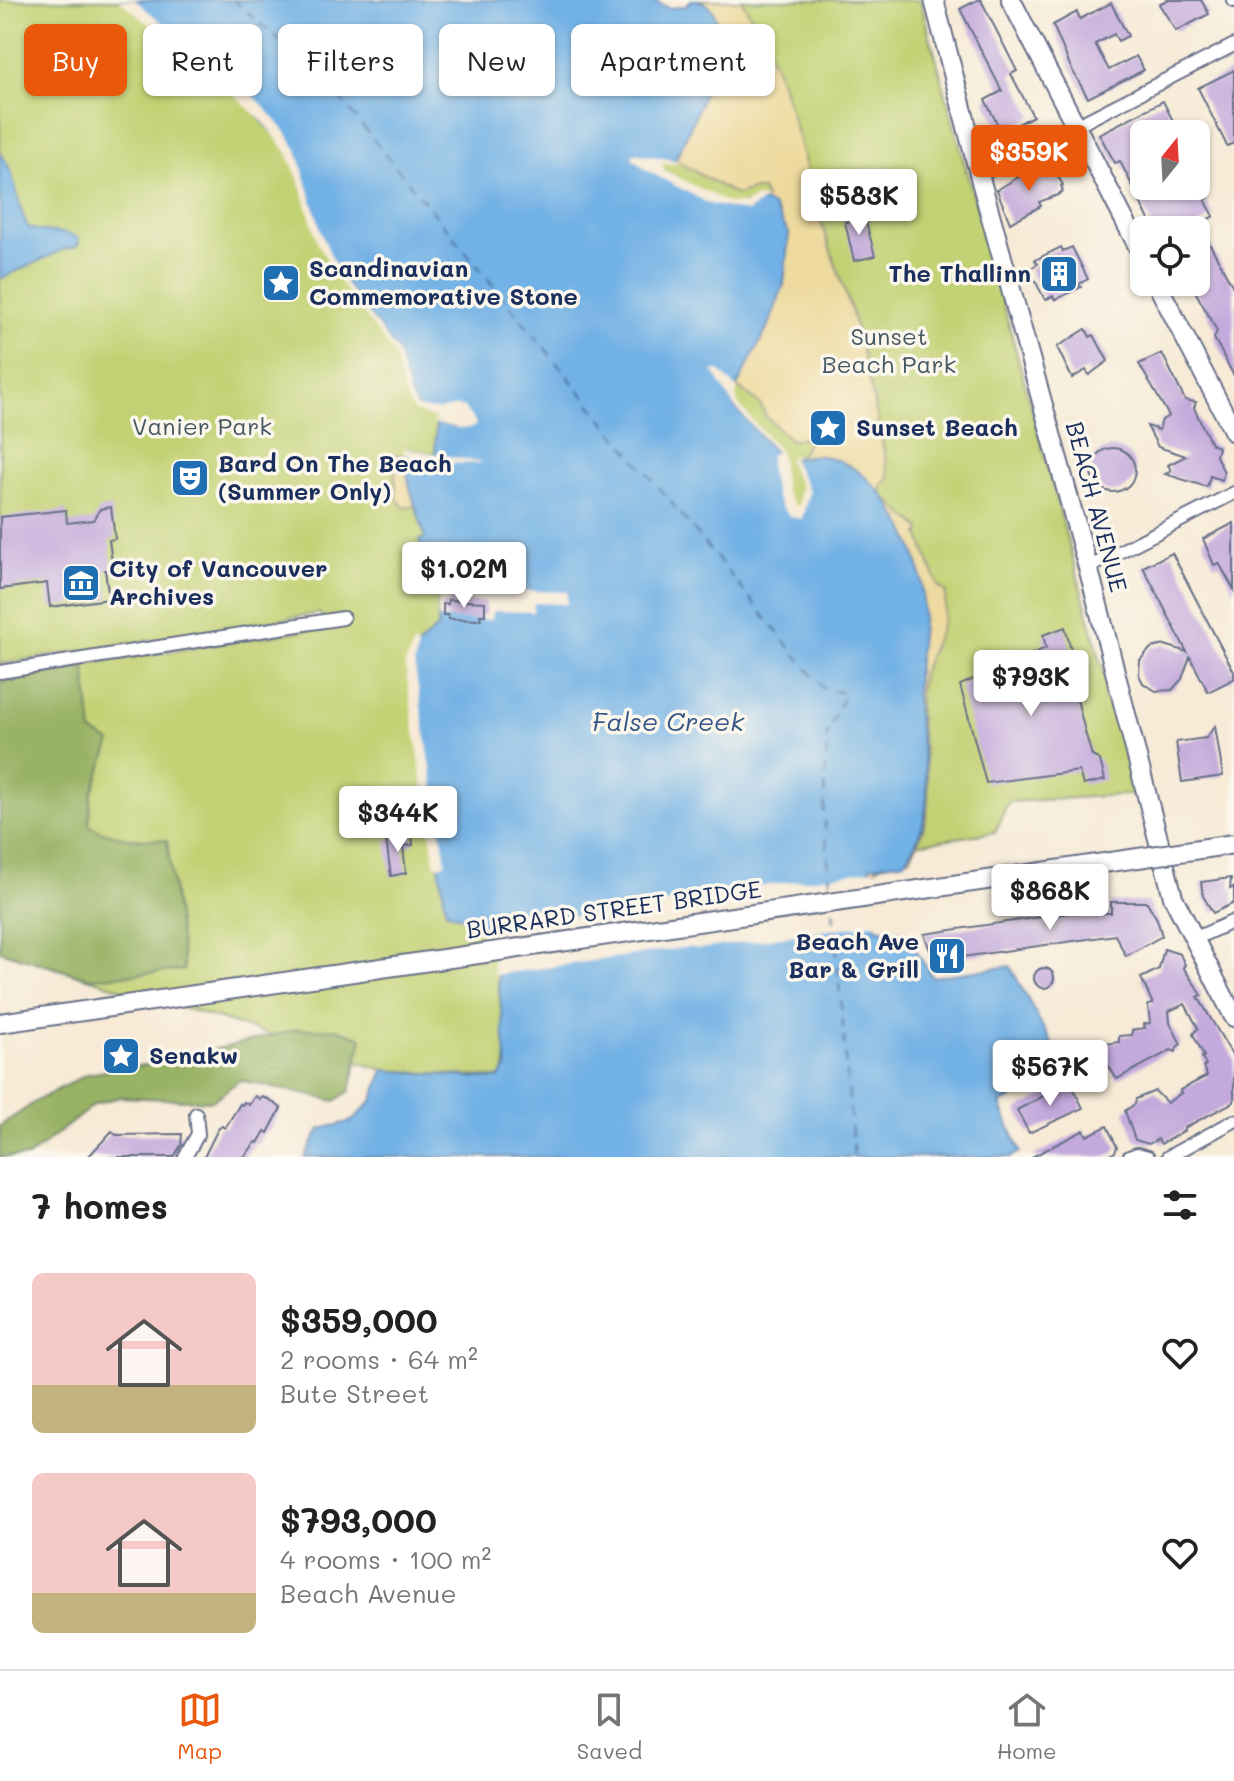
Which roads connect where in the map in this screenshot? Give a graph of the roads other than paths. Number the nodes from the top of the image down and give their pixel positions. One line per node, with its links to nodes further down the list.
1 (934, 0): 5 (street, BEACH AVENUE)
2 (1011, 0): 4 (street)
3 (1234, 45): 4 (street)
4 (1077, 127): 5 (street); 6 (street)
5 (980, 175): 10 (street, BEACH AVENUE)
6 (1130, 231)
7 (1163, 296): 8 (street)
8 (1234, 432)
9 (1234, 493): 10 (street)
10 (1088, 568): 15 (street, BEACH AVENUE)
11 (343, 618): 12 (street)
12 (0, 672)
13 (1234, 844): 17 (street, BURRARD STREET BRIDGE, bridge)
14 (1234, 921): 15 (street)
15 (1196, 938): 16 (street, BEACH AVENUE)
16 (1234, 1017)
17 (0, 1023)
18 (196, 1114): 20 (street)
19 (1234, 1121): 23 (street)
20 (185, 1157)
21 (1129, 1157): 22 (street)
22 (1148, 1157)
23 (1168, 1157)

